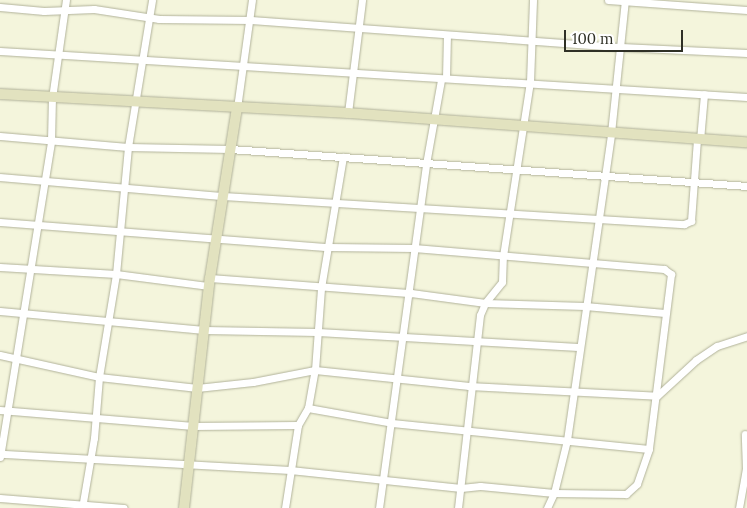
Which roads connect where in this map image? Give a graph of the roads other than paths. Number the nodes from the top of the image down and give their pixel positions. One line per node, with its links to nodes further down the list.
1 (66, 0): 9 (street)
2 (152, 0): 11 (street)
3 (252, 0): 12 (street)
4 (362, 0): 13 (street)
5 (533, 0): 15 (street)
6 (608, 0): 7 (street)
7 (625, 0): 10 (street); 16 (street)
8 (0, 7): 9 (street)
9 (64, 10): 11 (street); 19 (street)
10 (747, 10)
11 (149, 16): 12 (street); 20 (street)
12 (250, 20): 13 (street); 21 (street)
13 (359, 28): 14 (street); 22 (street)
14 (447, 34): 15 (street); 23 (street)
15 (530, 41): 16 (street); 24 (street)
16 (621, 47): 18 (street); 25 (street)
17 (0, 51): 19 (street)
18 (747, 53)
19 (58, 55): 20 (street); 29 (street)
20 (141, 58): 21 (street); 30 (street)
21 (244, 66): 22 (street); 31 (street)
22 (354, 71): 23 (street); 32 (street)
23 (444, 79): 24 (street); 33 (street)
24 (530, 82): 25 (street); 34 (street)
25 (615, 90): 27 (street); 35 (street)
26 (0, 94): 29 (street)
27 (704, 94): 28 (street); 37 (street)
28 (747, 97)
29 (52, 98): 30 (street); 38 (street)
30 (134, 102): 31 (street); 40 (street)
31 (237, 108): 32 (street); 41 (street)
32 (348, 113): 33 (street)
33 (434, 120): 34 (street); 43 (street)
34 (524, 126): 35 (street); 44 (street)
35 (611, 133): 37 (street); 45 (street)
36 (0, 136): 38 (street)
37 (698, 140): 39 (street); 48 (street)
38 (51, 141): 40 (street); 47 (street)
39 (747, 142)
40 (128, 147): 41 (street); 50 (street)
41 (230, 149): 42 (street); 51 (street)
42 (342, 157): 43 (street); 52 (street)
43 (426, 164): 44 (street); 53 (street)
44 (516, 170): 45 (street); 54 (street)
45 (604, 177): 48 (street); 55 (street)
46 (0, 178): 47 (street)
47 (43, 182): 50 (street); 57 (street)
48 (694, 182): 49 (street); 55 (street)
49 (747, 186)
50 (124, 188): 51 (street); 58 (street)
51 (223, 196): 52 (street); 59 (street)
52 (335, 203): 53 (street); 60 (street)
53 (421, 206): 54 (street); 61 (street)
54 (512, 212): 55 (street); 62 (street)
55 (596, 221): 63 (street)
56 (0, 222): 57 (street)
57 (35, 226): 58 (street); 65 (street)
58 (120, 232): 59 (street); 66 (street)
59 (218, 240): 60 (street); 67 (street)
60 (328, 247): 61 (street); 68 (street)
61 (414, 248): 62 (street); 69 (street)
62 (503, 256): 63 (street); 70 (street)
63 (590, 264): 71 (street); 73 (street)
64 (0, 267): 65 (street)
65 (30, 270): 66 (street); 74 (street)
66 (116, 274): 67 (street); 75 (street)
67 (210, 282): 68 (street); 76 (street)
68 (321, 288): 69 (street); 77 (street)
69 (410, 293): 70 (street); 79 (street)
70 (484, 303): 71 (street); 80 (street)
71 (585, 306): 73 (street); 81 (street)
72 (0, 312): 74 (street)
73 (665, 313): 90 (street)
74 (22, 314): 75 (street); 83 (street)
75 (108, 319): 76 (street); 85 (street)
76 (204, 330): 77 (street); 88 (street)
77 (317, 332): 79 (street); 84 (street)
78 (747, 336): 90 (street)
79 (404, 337): 80 (street); 86 (street)
80 (476, 343): 81 (street); 87 (street)
81 (579, 347): 89 (street)
82 (0, 355): 83 (street)
83 (17, 357): 85 (street); 93 (street)
84 (315, 370): 86 (street); 88 (street); 91 (street)
85 (99, 376): 88 (street); 94 (street)
86 (399, 380): 87 (street); 95 (street)
87 (469, 386): 89 (street); 98 (street)
88 (197, 388): 97 (street)
89 (573, 390): 90 (street); 100 (street)
90 (656, 396): 101 (street)
91 (308, 408): 95 (street); 96 (street)
92 (0, 410): 93 (street)
93 (8, 410): 94 (street); 102 (street)
94 (96, 416): 97 (street); 103 (street)
95 (392, 422): 98 (street); 106 (street)
96 (298, 425): 97 (street); 105 (street)
97 (193, 426): 104 (street)
98 (464, 430): 100 (street); 107 (street)
99 (745, 434): 117 (street)
100 (566, 440): 101 (street); 108 (street)
101 (649, 449): 108 (street)
102 (0, 455): 103 (street)
103 (90, 459): 104 (street); 110 (street)
104 (190, 467): 105 (street); 112 (street)
105 (290, 470): 106 (street); 113 (street)
106 (382, 480): 107 (street); 114 (street)
107 (461, 488): 108 (street); 115 (street)
108 (554, 493): 116 (street)
109 (0, 498): 110 (street)
110 (83, 506): 111 (street)
111 (124, 508)
112 (184, 508)
113 (285, 508)
114 (379, 508)
115 (458, 508)
116 (547, 508)
117 (739, 508)

